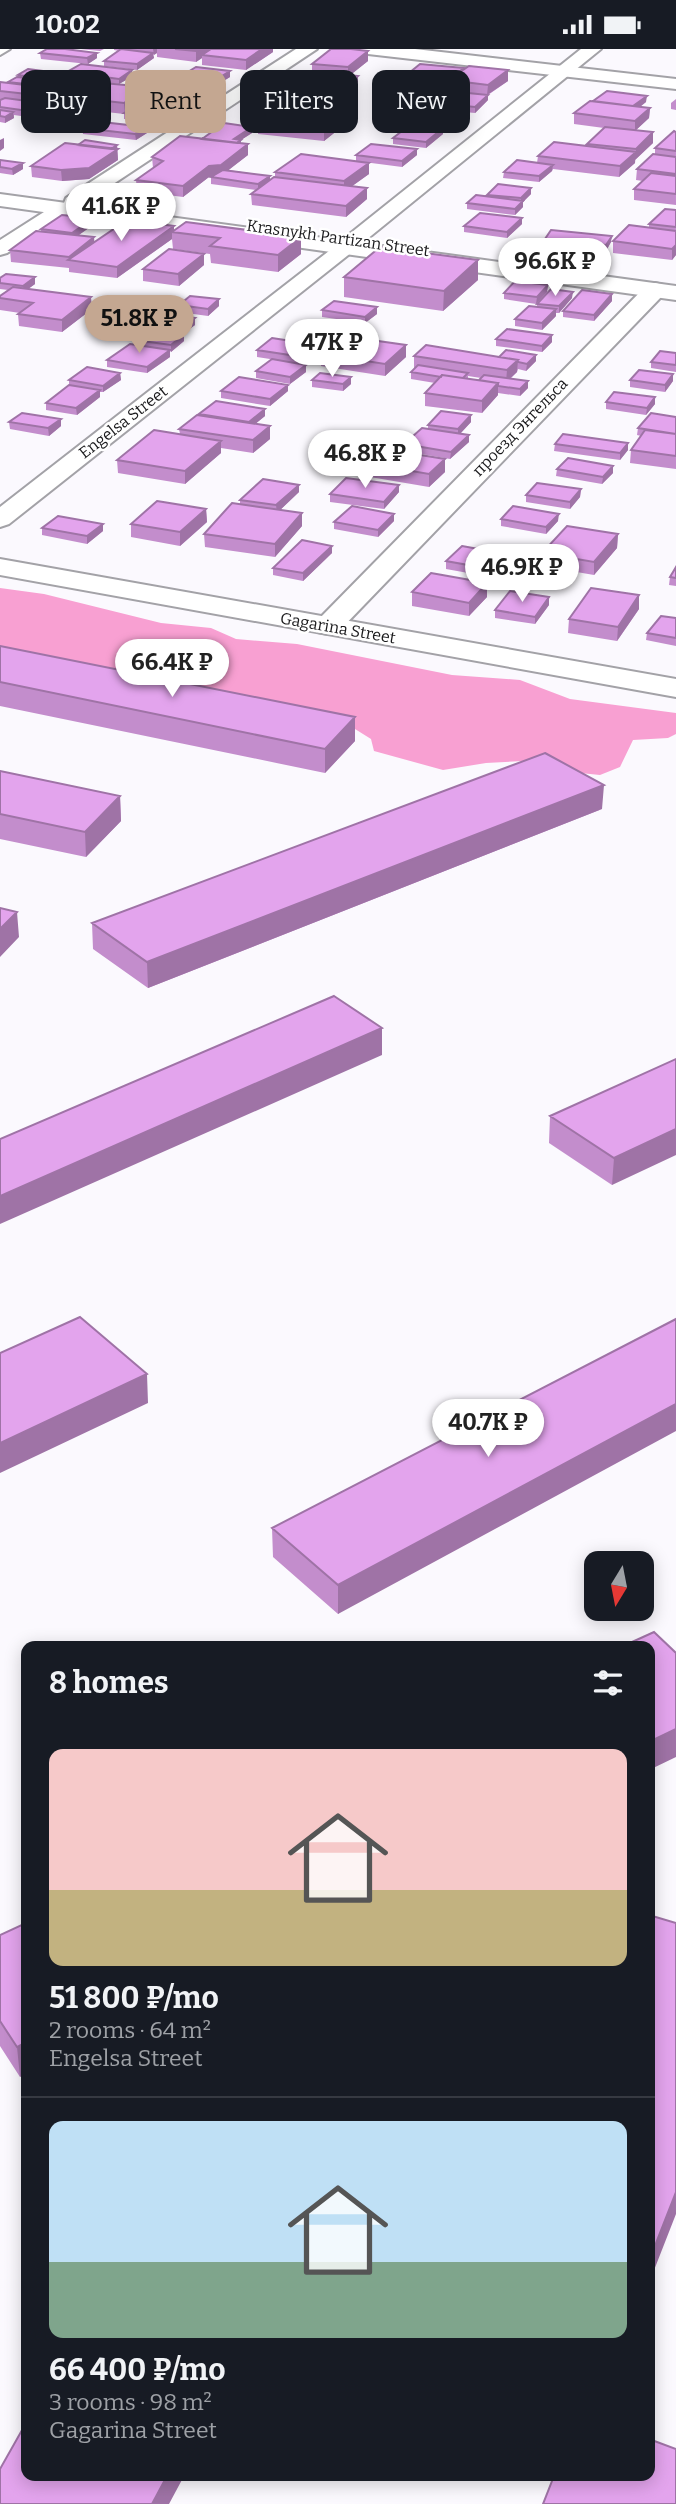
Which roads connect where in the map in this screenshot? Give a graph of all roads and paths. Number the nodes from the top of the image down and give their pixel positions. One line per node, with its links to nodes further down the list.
1 (308, 49): 8 (main road)
2 (368, 49): 4 (main road)
3 (592, 49): 4 (main road, Engelsa Street)
4 (563, 72): 5 (main road); 9 (main road, Engelsa Street)
5 (676, 84)
6 (0, 192): 8 (main road, Krasnykh Partizan Street)
7 (0, 200): 8 (main road, Krasnykh Partizan Street)
8 (67, 205): 9 (main road, Krasnykh Partizan Street); 10 (main road)
9 (350, 244): 11 (main road, Krasnykh Partizan Street); 12 (main road, Engelsa Street)
10 (0, 249)
11 (670, 284): 14 (main road, проезд Энгельса)
12 (0, 519)
13 (0, 567): 14 (main road, Gagarina Street)
14 (328, 626): 15 (main road, Gagarina Street)
15 (676, 688)

